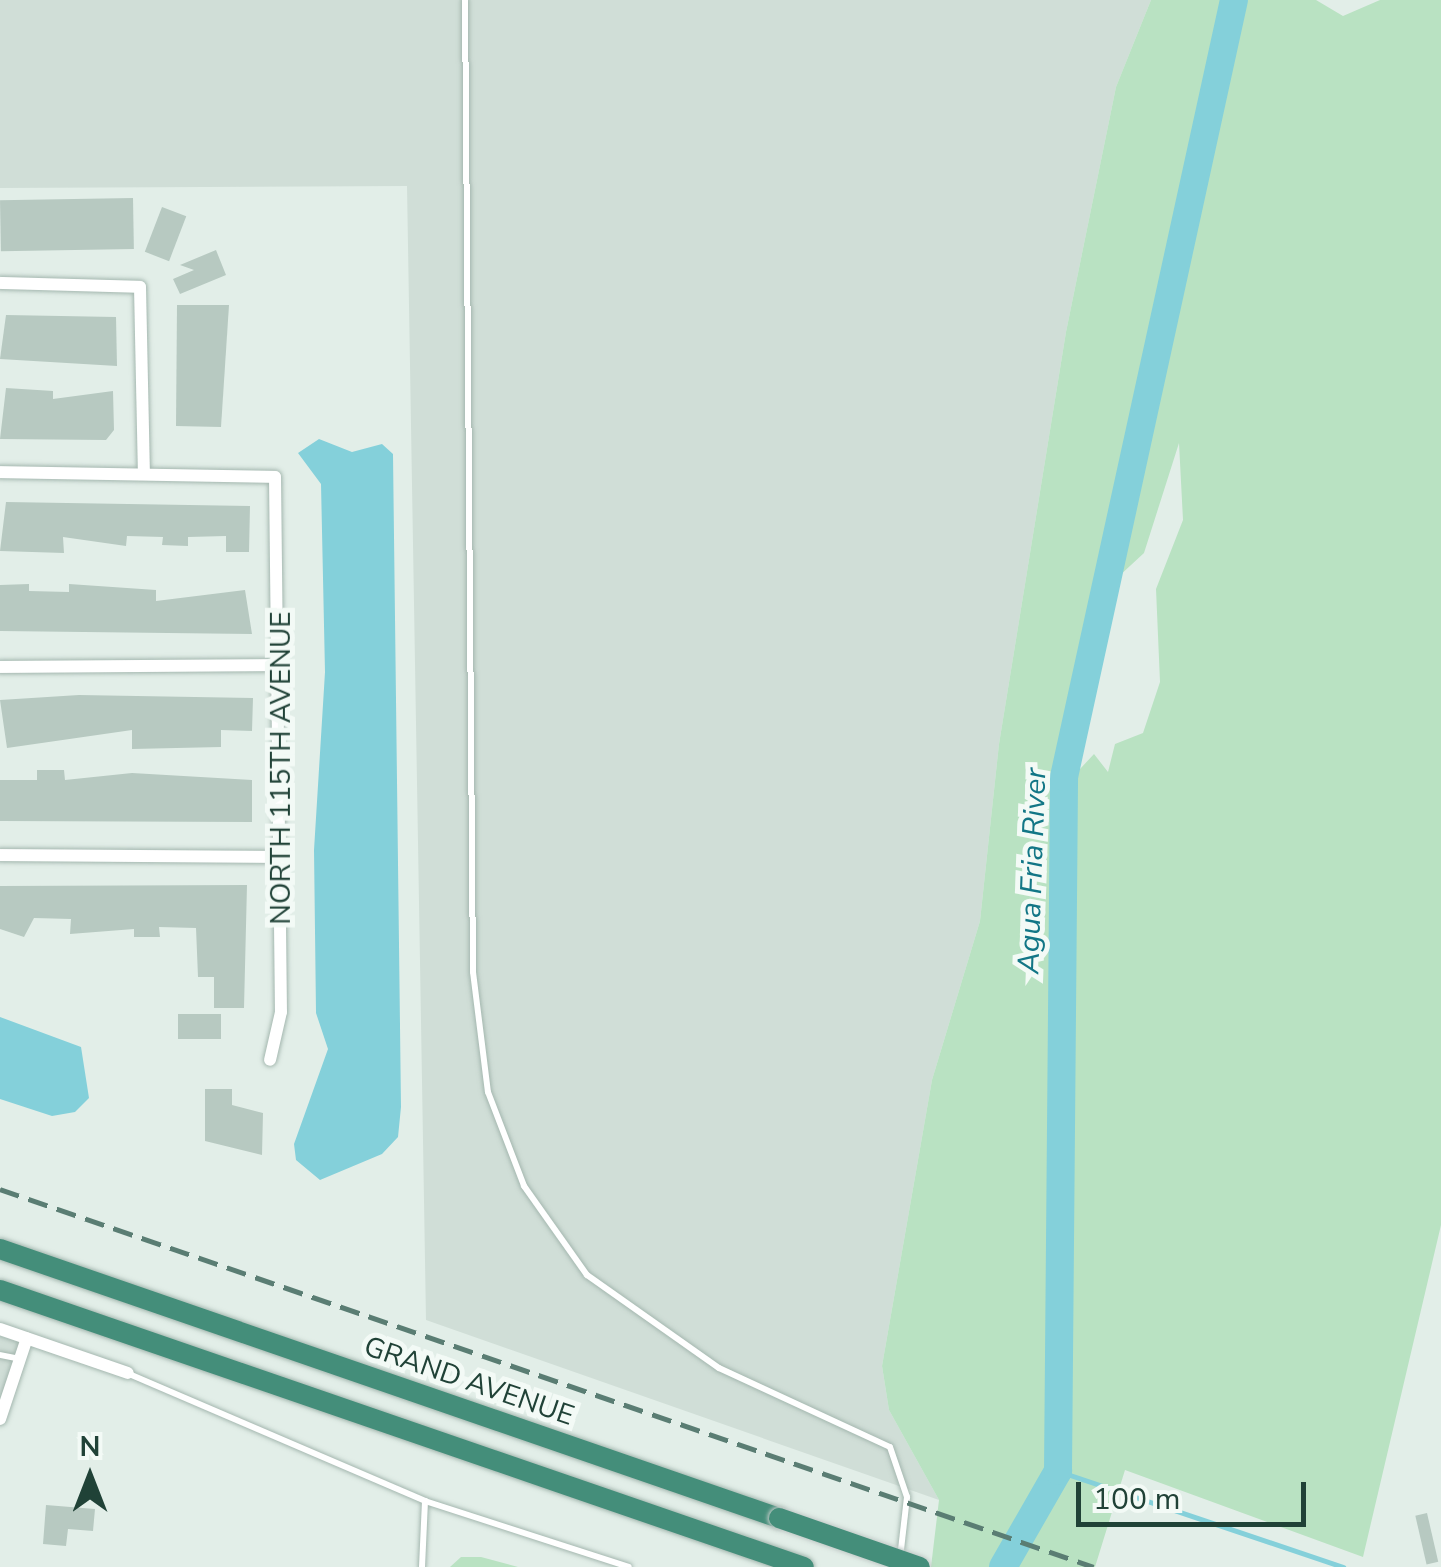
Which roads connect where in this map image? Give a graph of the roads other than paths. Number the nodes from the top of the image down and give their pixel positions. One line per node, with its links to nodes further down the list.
1 (464, 0): 22 (lane)
2 (0, 283): 4 (street)
3 (0, 472): 4 (street)
4 (144, 472): 5 (street, NORTH 115TH AVENUE)
5 (280, 666): 6 (street); 8 (street, NORTH 115TH AVENUE)
6 (0, 668)
7 (0, 855): 8 (street)
8 (281, 856): 9 (street, NORTH 115TH AVENUE)
9 (270, 1060)
10 (0, 1250): 23 (highway, GRAND AVENUE, bridge)
11 (0, 1290): 21 (highway)
12 (0, 1329): 13 (street)
13 (27, 1338): 15 (street); 16 (street)
14 (0, 1355): 15 (lane)
15 (21, 1359): 17 (street)
16 (128, 1373): 18 (lane)
17 (0, 1419)
18 (425, 1501): 19 (lane); 20 (lane)
19 (422, 1567)
20 (629, 1567)
21 (804, 1567)
22 (898, 1567)
23 (920, 1567)

